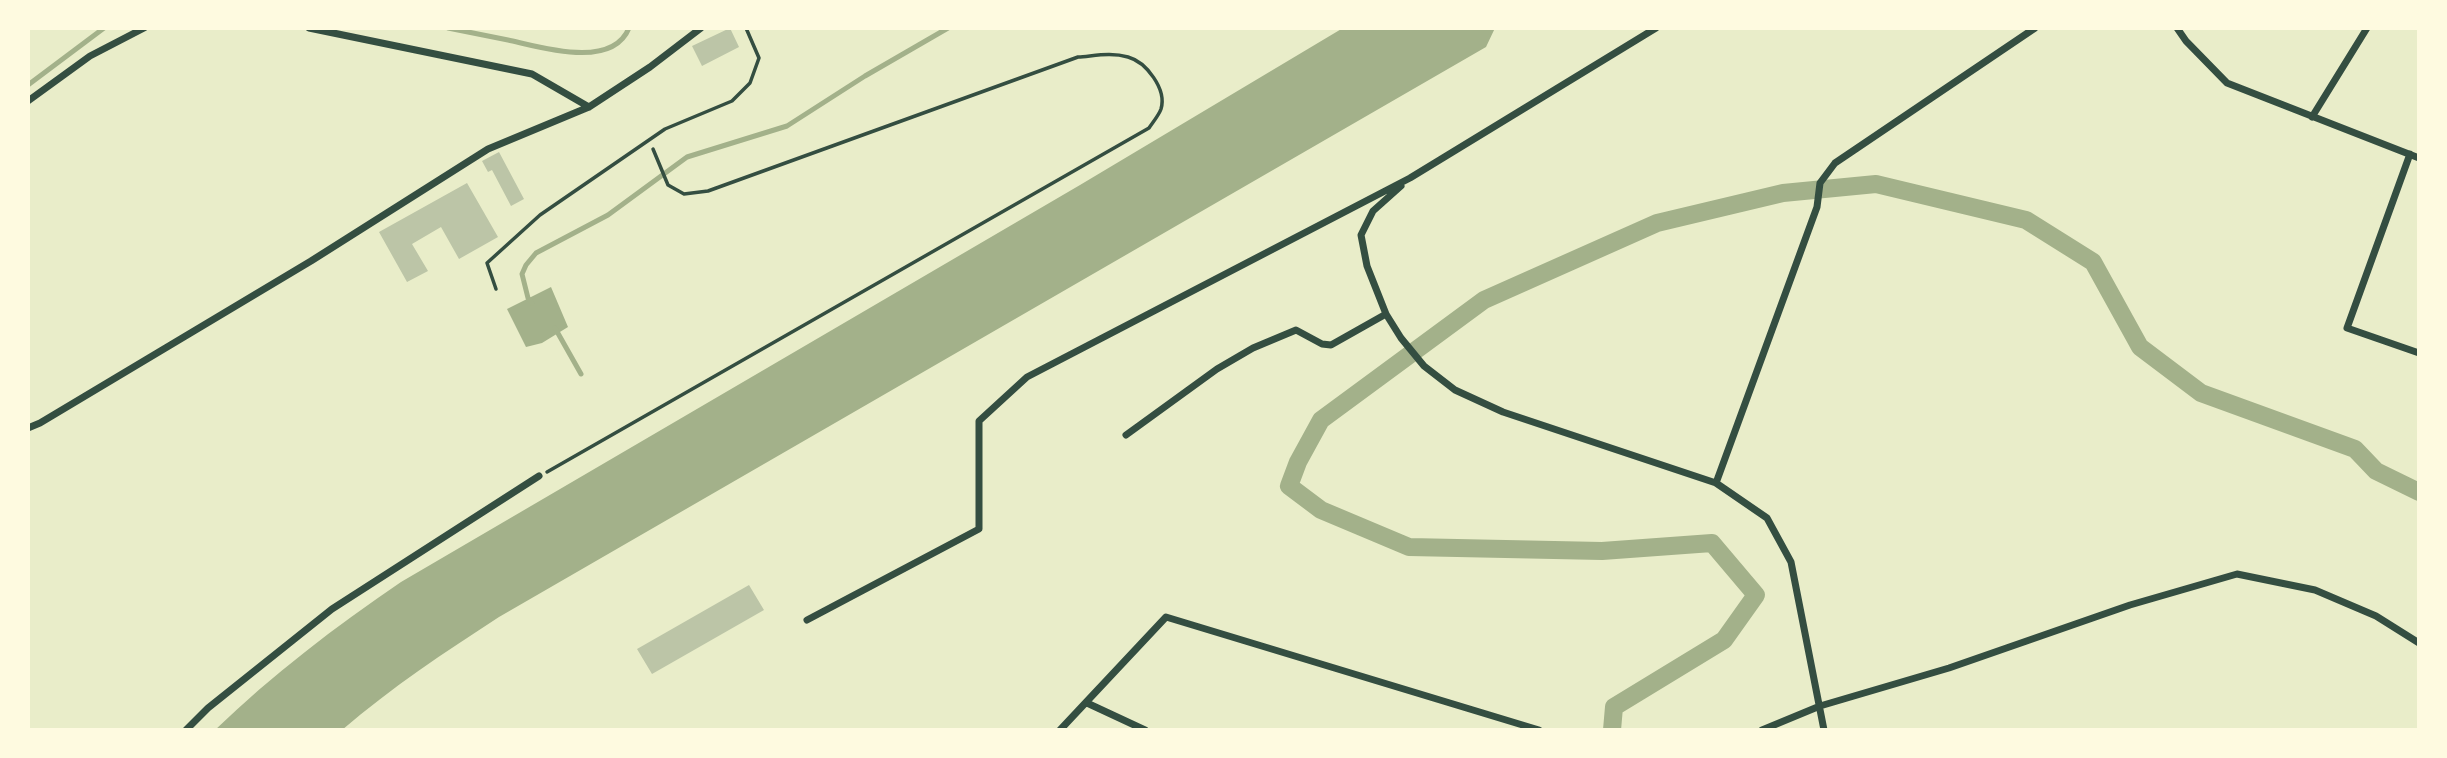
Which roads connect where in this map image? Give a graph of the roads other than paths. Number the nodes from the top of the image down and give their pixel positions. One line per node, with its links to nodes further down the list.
1 (144, 28): 9 (street)
2 (309, 28): 10 (street)
3 (701, 28): 10 (street)
4 (746, 28): 15 (lane)
5 (1656, 28): 14 (street)
6 (2035, 28): 21 (street)
7 (2177, 28): 11 (street)
8 (2367, 28): 11 (street)
9 (28, 101)
10 (589, 107): 18 (street)
11 (2312, 117): 12 (street)
12 (2410, 154): 13 (street); 17 (street)
13 (2419, 158)
14 (1410, 178): 16 (street); 22 (street)
15 (496, 289)
16 (1386, 314): 19 (street); 21 (street)
17 (2419, 354)
18 (28, 428)
19 (1126, 435)
20 (539, 476): 26 (street)
21 (1716, 483): 25 (street)
22 (807, 620)
23 (2419, 643): 25 (street)
24 (1087, 703): 27 (street); 28 (street); 29 (street)
25 (1820, 706): 30 (street); 31 (street)
26 (186, 730)
27 (1060, 730)
28 (1145, 730)
29 (1539, 730)
30 (1762, 730)
31 (1824, 730)

